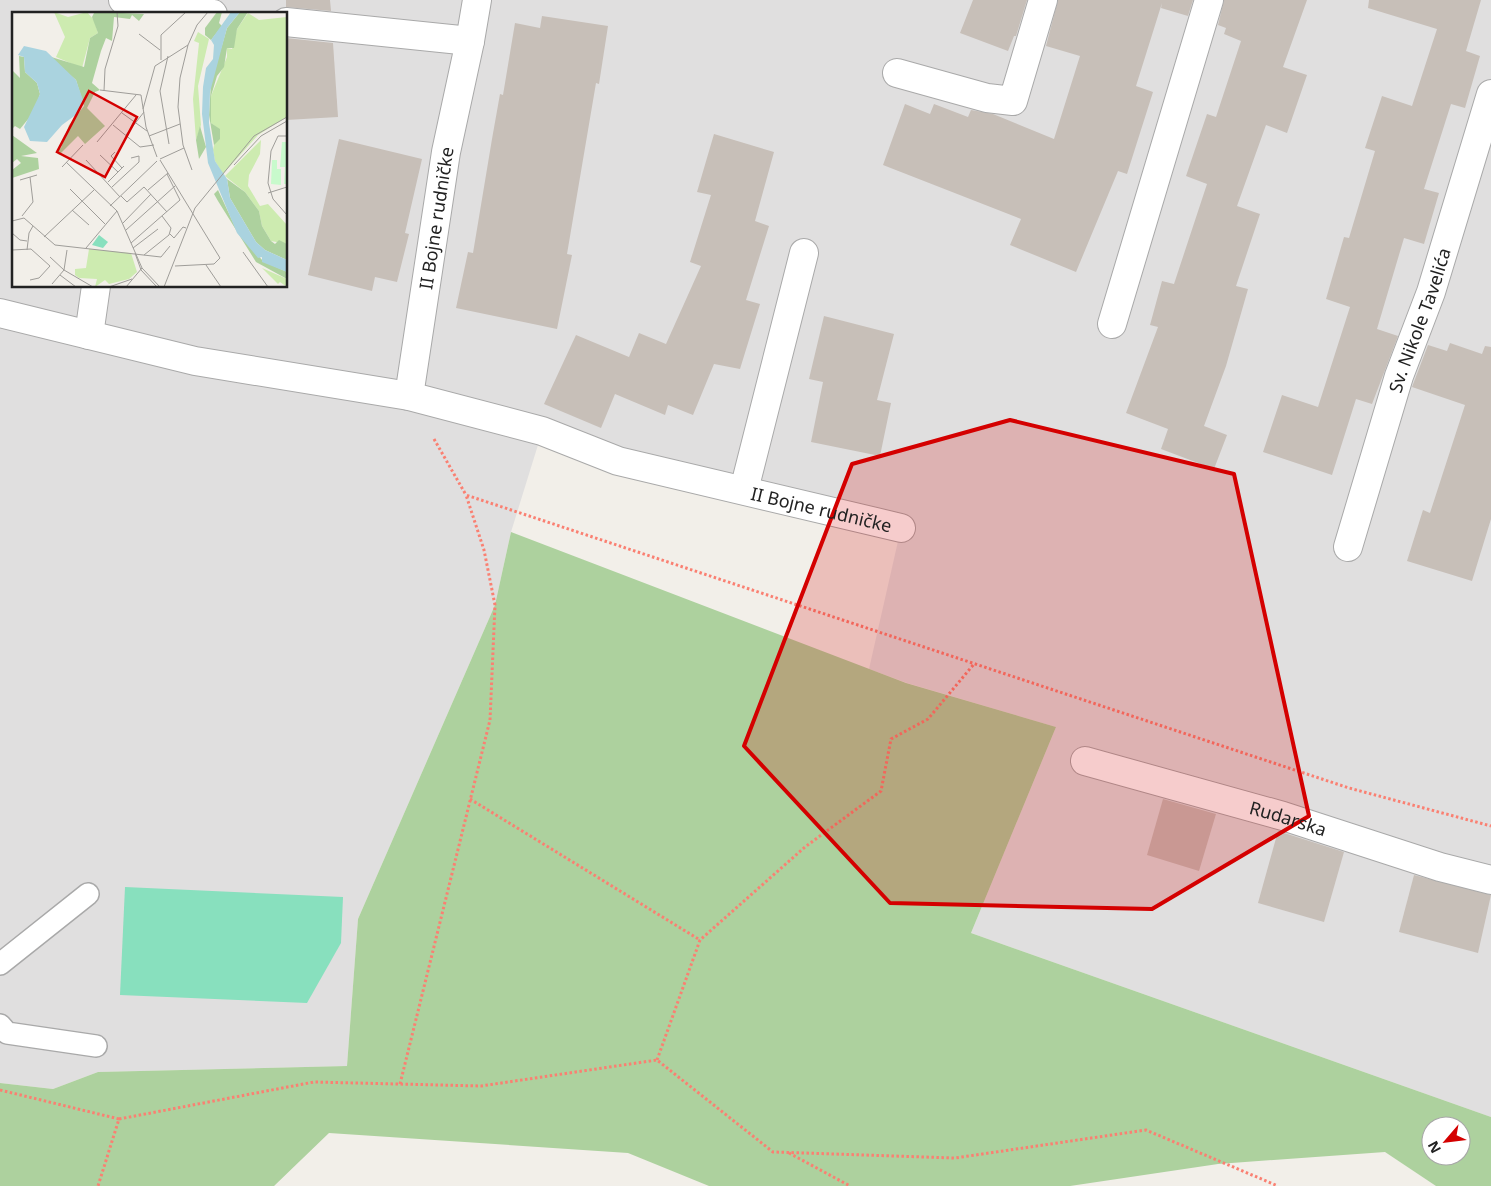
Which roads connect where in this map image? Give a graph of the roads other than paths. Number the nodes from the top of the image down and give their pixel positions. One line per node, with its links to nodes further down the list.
1 (123, 0): 5 (street)
2 (477, 0): 8 (street, II Bojne rudničke)
3 (1043, 0): 9 (street)
4 (1209, 0): 14 (street)
5 (150, 7): 6 (street)
6 (195, 12)
7 (288, 22): 8 (street)
8 (470, 41): 16 (street, II Bojne rudničke)
9 (897, 73)
10 (1491, 94): 19 (street, Sv. Nikole Tavelića)
11 (804, 253): 17 (street, II Bojne rudničke)
12 (96, 288): 15 (street)
13 (0, 312): 15 (street, II Bojne rudničke)
14 (1112, 324)
15 (90, 335): 16 (street, II Bojne rudničke)
16 (409, 396): 17 (street, II Bojne rudničke)
17 (744, 490): 18 (street, II Bojne rudničke)
18 (901, 528)
19 (1348, 547)
20 (1085, 761): 21 (street, Rudarska)
21 (1491, 880)
22 (88, 894): 23 (lane)
23 (0, 964)
24 (0, 1025): 25 (lane)
25 (96, 1046)

